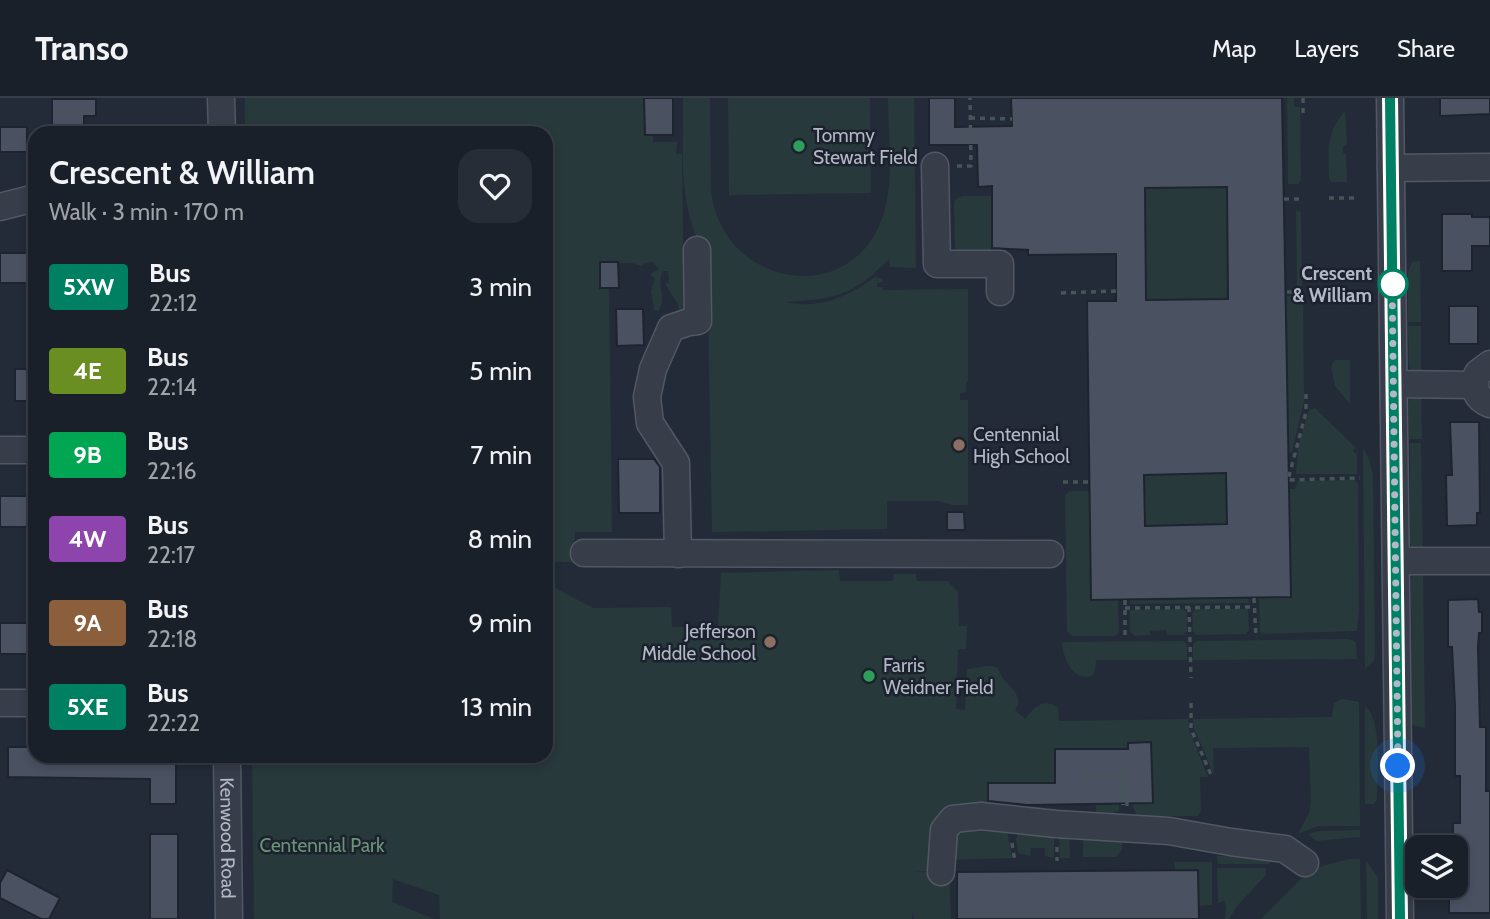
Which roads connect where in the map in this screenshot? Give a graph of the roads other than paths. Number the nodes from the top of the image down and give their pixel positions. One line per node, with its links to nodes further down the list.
1 (221, 98): 3 (street)
2 (1390, 98): 6 (street)
3 (222, 126)
4 (935, 166): 10 (street)
5 (1490, 167): 6 (street)
6 (1391, 169): 11 (street)
7 (28, 200): 8 (street)
8 (0, 207)
9 (697, 250): 16 (street)
10 (1000, 292)
11 (1394, 384): 12 (street); 18 (street)
12 (1485, 384)
13 (0, 450): 14 (street)
14 (28, 450)
15 (584, 553): 16 (street)
16 (678, 554): 17 (street)
17 (1050, 554)
18 (1396, 561): 19 (street); 26 (street)
19 (1490, 561)
20 (0, 703): 21 (street)
21 (28, 703)
22 (227, 763): 25 (street, Kenwood Road)
23 (1305, 863): 24 (street)
24 (941, 872)
25 (229, 919)
26 (1400, 919)

